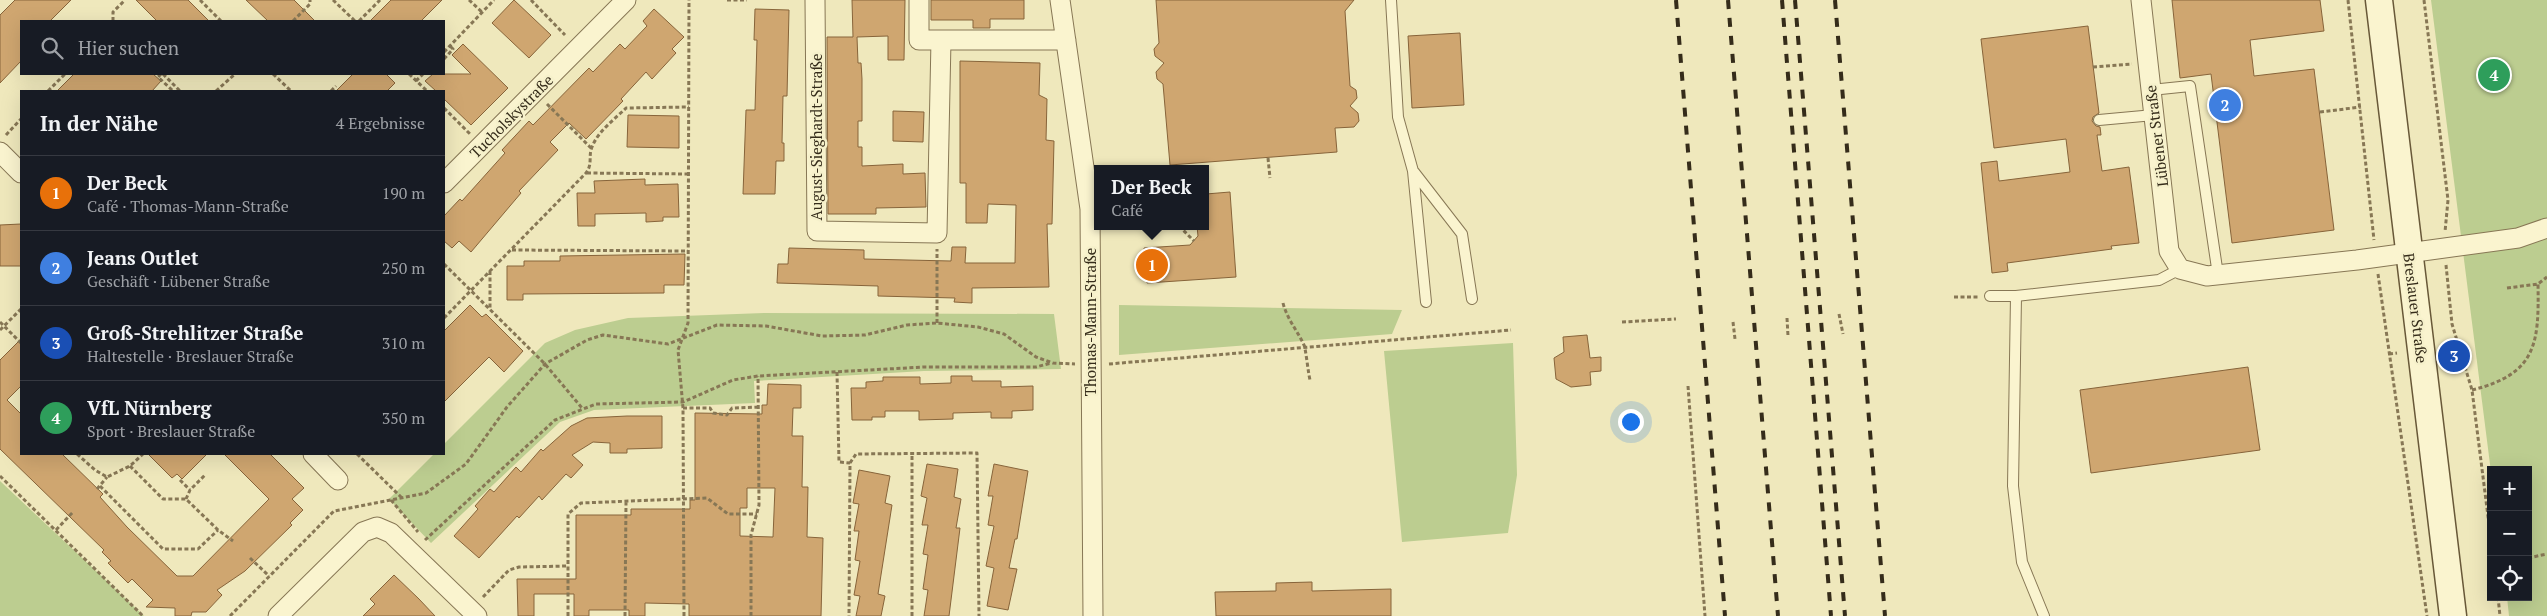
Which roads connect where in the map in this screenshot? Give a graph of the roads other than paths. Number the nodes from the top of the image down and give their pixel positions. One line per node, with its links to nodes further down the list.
1 (626, 0): 16 (street, Tucholskystraße)
2 (815, 0): 8 (street, August-Sieghardt-Straße)
3 (919, 0): 8 (street)
4 (1060, 0): 9 (street, Thomas-Mann-Straße)
5 (1391, 0): 14 (lane)
6 (2140, 0): 10 (street, Lübener Straße)
7 (2379, 0): 18 (main road, Breslauer Straße)
8 (942, 40): 9 (street)
9 (1066, 40): 29 (street, Thomas-Mann-Straße)
10 (2151, 90): 11 (street, Lübener Straße); 20 (lane)
11 (2154, 115): 12 (lane); 19 (street, Lübener Straße)
12 (2099, 120)
13 (0, 152): 15 (street)
14 (1414, 170): 23 (lane); 24 (lane)
15 (20, 172)
16 (445, 182)
17 (2547, 228): 18 (street)
18 (2409, 252): 20 (street); 31 (main road, Breslauer Straße)
19 (2180, 269): 20 (street); 22 (lane)
20 (2218, 275)
21 (1990, 296): 22 (lane)
22 (2016, 296): 30 (lane)
23 (1472, 299)
24 (1426, 302)
25 (314, 455): 26 (street)
26 (338, 480)
27 (474, 613): 28 (street)
28 (278, 616)
29 (1093, 616)
30 (2044, 616)
31 (2453, 616)

